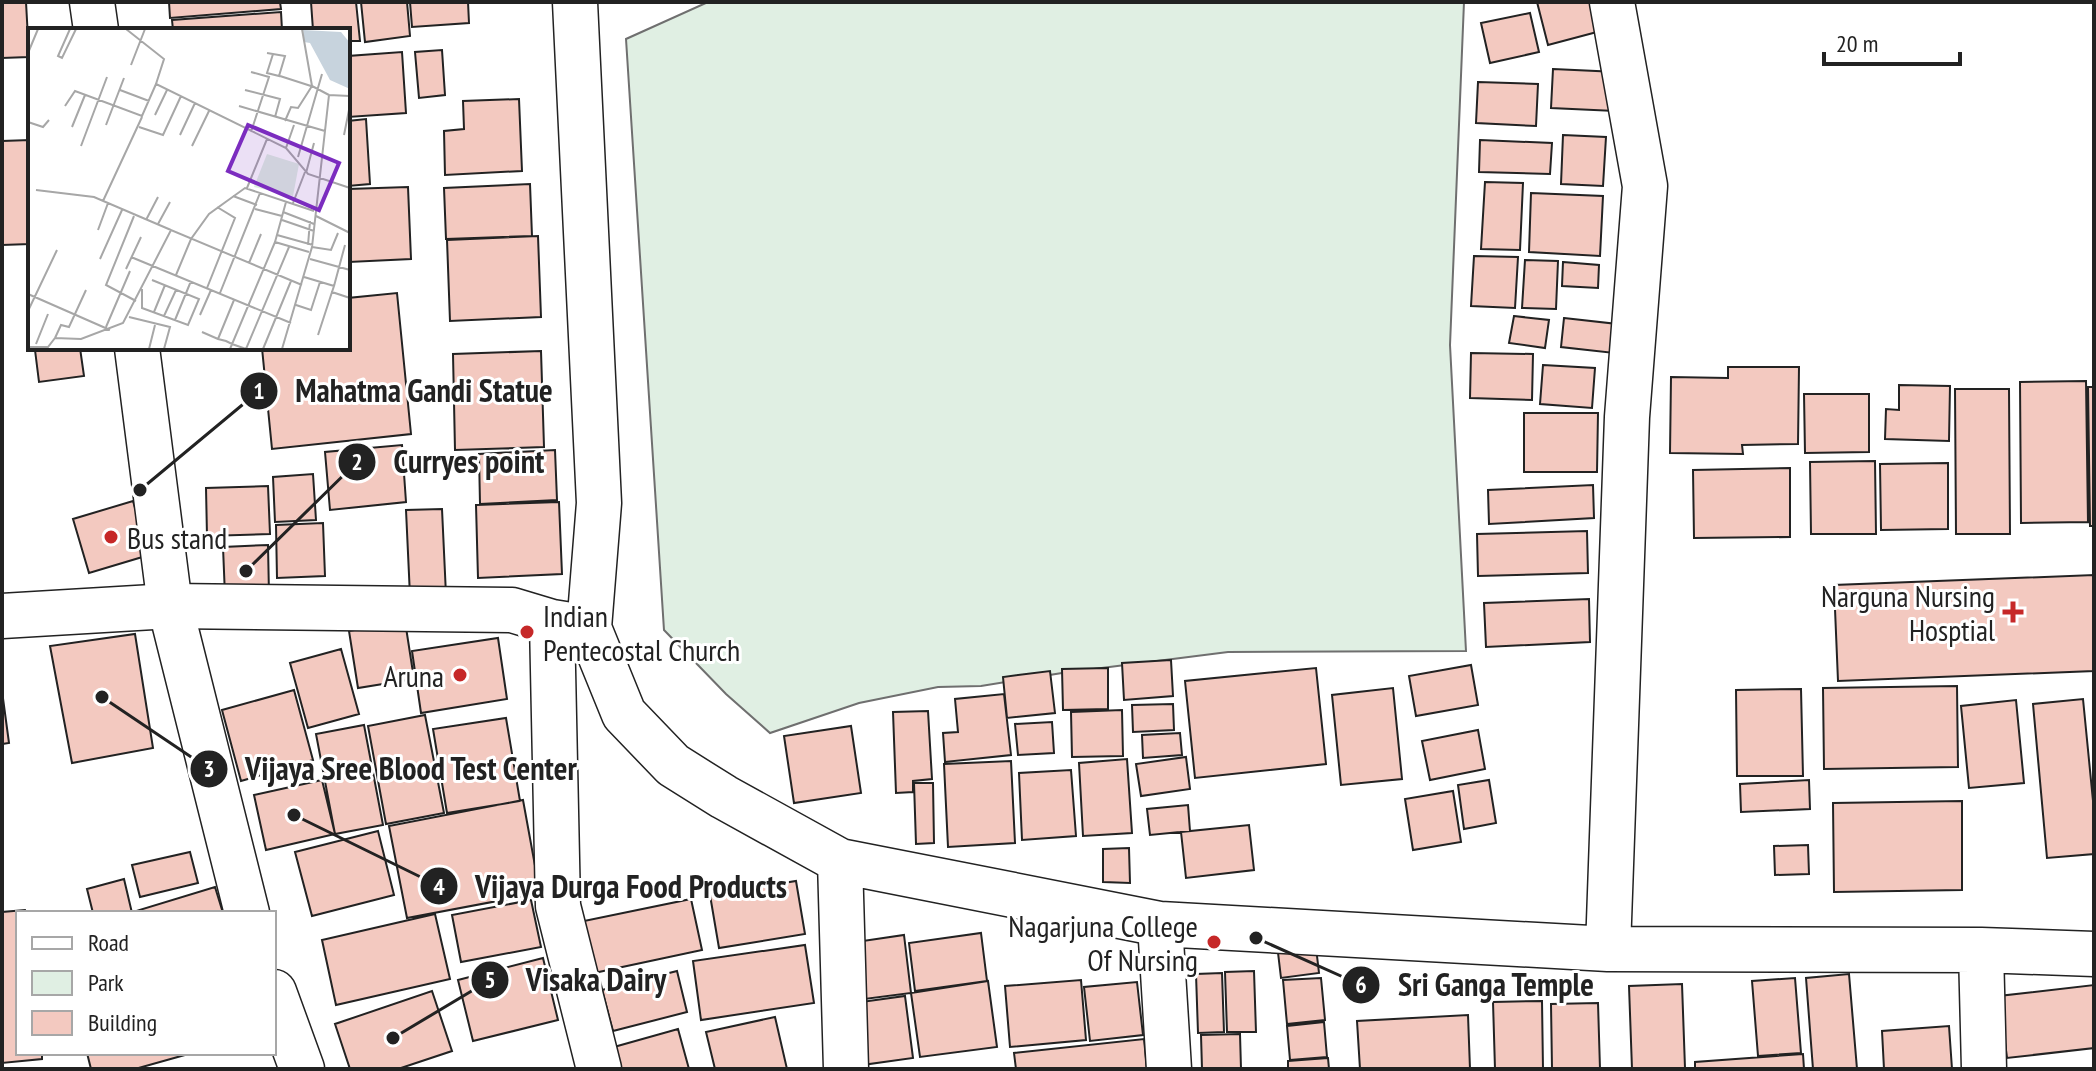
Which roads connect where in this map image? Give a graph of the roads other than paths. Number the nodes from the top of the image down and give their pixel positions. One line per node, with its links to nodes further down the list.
1 (92, 2): 4 (street)
2 (575, 2): 8 (street)
3 (1612, 2): 12 (street)
4 (96, 28)
5 (137, 350): 6 (street)
6 (170, 606): 7 (street); 8 (street); 10 (street)
7 (2, 616)
8 (570, 625): 9 (street); 17 (street)
9 (840, 861): 11 (street); 18 (street)
10 (246, 911)
11 (1160, 924): 12 (street); 19 (street)
12 (1608, 949): 13 (street)
13 (1981, 950): 14 (street); 20 (street)
14 (2094, 954)
15 (276, 998): 16 (street)
16 (302, 1069)
17 (599, 1069)
18 (846, 1069)
19 (1169, 1069)
20 (1984, 1069)

